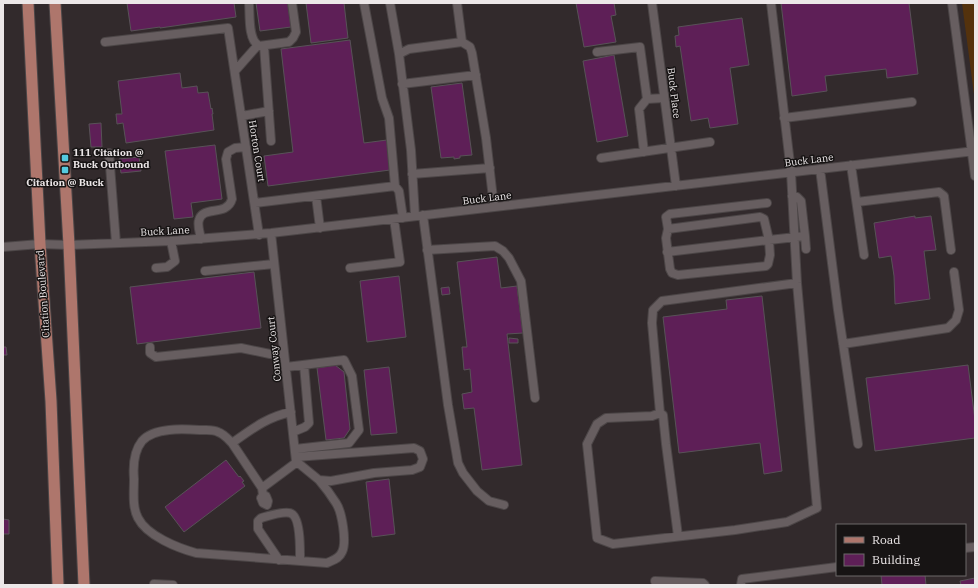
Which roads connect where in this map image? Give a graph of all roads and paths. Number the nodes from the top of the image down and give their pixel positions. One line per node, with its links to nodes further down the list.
1 (55, 3): 61 (main road)
2 (249, 3): 14 (street)
3 (292, 3): 14 (street)
4 (364, 3): 40 (street)
5 (390, 3): 16 (street)
6 (457, 3): 13 (street)
7 (662, 3): 10 (street)
8 (771, 3): 25 (street)
9 (952, 3): 30 (street)
10 (653, 4): 21 (street, Buck Place)
11 (28, 5): 60 (main road, Citation Boulevard)
12 (104, 42): 17 (street, Horton Court)
13 (462, 42): 16 (street); 18 (street)
14 (261, 46): 17 (street); 23 (street)
15 (598, 52): 20 (street)
16 (399, 54): 19 (street)
17 (235, 71): 24 (street, Horton Court)
18 (476, 75): 19 (street); 35 (street)
19 (402, 84): 38 (street)
20 (647, 98): 21 (street); 31 (street)
21 (664, 98): 29 (street, Buck Place)
22 (912, 102): 25 (street)
23 (269, 111): 24 (street); 26 (street)
24 (242, 116): 28 (street, Horton Court)
25 (784, 118): 37 (street)
26 (271, 141)
27 (710, 142): 29 (street)
28 (246, 146): 45 (street, Horton Court); 56 (street)
29 (671, 148): 31 (street); 41 (street, Buck Place)
30 (973, 151): 34 (street, Buck Lane); 39 (street)
31 (644, 152): 33 (street)
32 (109, 153): 59 (street)
33 (601, 158)
34 (851, 165): 36 (street, Buck Lane); 44 (street)
35 (490, 168): 38 (street); 47 (street)
36 (820, 169): 37 (street, Buck Lane); 74 (street)
37 (790, 172): 41 (street, Buck Lane); 43 (street)
38 (412, 174): 48 (street)
39 (975, 176)
40 (395, 186): 42 (street); 49 (street)
41 (676, 186): 47 (street, Buck Lane)
42 (316, 196): 45 (street); 50 (street)
43 (792, 196): 54 (street); 55 (street)
44 (857, 202): 65 (street); 67 (street)
45 (255, 203): 53 (street, Horton Court)
46 (767, 203): 51 (street)
47 (494, 207): 48 (street, Buck Lane)
48 (419, 216): 49 (street, Buck Lane); 64 (street)
49 (399, 218): 50 (street, Buck Lane); 70 (street)
50 (320, 228): 52 (street, Buck Lane)
51 (668, 229): 57 (street); 66 (street)
52 (271, 234): 53 (street, Buck Lane); 68 (street, Conway Court)
53 (260, 235): 56 (street, Buck Lane)
54 (794, 236): 55 (street); 57 (street); 73 (street)
55 (805, 236): 63 (street)
56 (201, 239): 58 (street, Buck Lane)
57 (769, 240): 66 (street); 66 (street)
58 (171, 241): 59 (street, Buck Lane); 69 (street)
59 (116, 243): 61 (street, Buck Lane)
60 (40, 244): 61 (street, Buck Lane); 62 (street, Buck Lane); 95 (main road, Citation Boulevard)
61 (69, 245): 96 (main road)
62 (3, 247)
63 (806, 249)
64 (427, 250): 79 (street); 88 (street)
65 (951, 250)
66 (667, 252)
67 (864, 255)
68 (274, 264): 71 (street); 76 (street, Conway Court)
69 (156, 268)
70 (350, 268)
71 (205, 271)
72 (954, 272): 74 (street)
73 (797, 283): 81 (street); 90 (street)
74 (843, 344): 84 (street)
75 (150, 347): 76 (street)
76 (284, 354): 78 (street, Conway Court)
77 (304, 364): 78 (street); 82 (street); 85 (street)
78 (286, 367): 80 (street, Conway Court)
79 (534, 398)
80 (291, 412): 82 (street, Conway Court); 83 (street)
81 (660, 413): 90 (street); 90 (street)
82 (293, 432): 85 (street, Conway Court)
83 (232, 444): 87 (street); 91 (street)
84 (858, 444)
85 (296, 456): 86 (street); 86 (street); 87 (street)
86 (319, 480): 92 (street)
87 (262, 491): 89 (street)
88 (504, 505)
89 (270, 516): 91 (street); 92 (street)
90 (678, 536)
91 (279, 560): 92 (street)
92 (300, 561)
93 (836, 568): 100 (street)
94 (655, 581): 99 (street)
95 (58, 585)
96 (84, 585)
97 (154, 585): 98 (street)
98 (173, 585)
99 (705, 585)
100 (741, 585)

